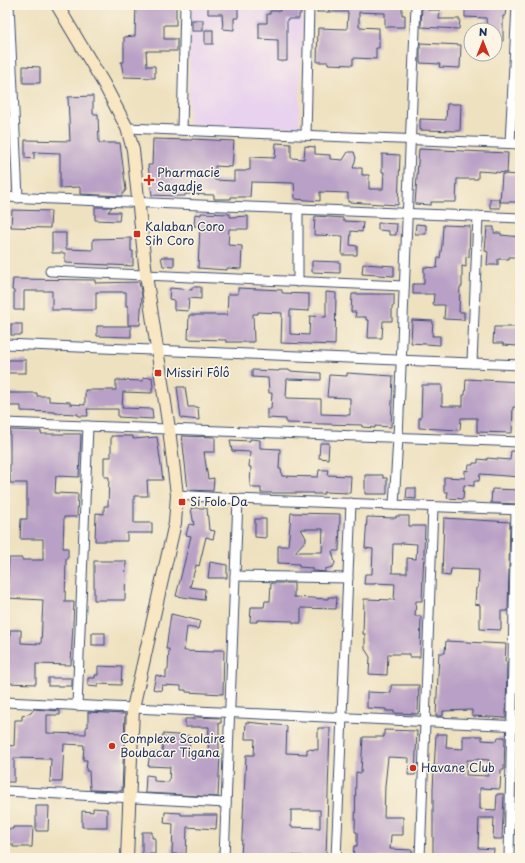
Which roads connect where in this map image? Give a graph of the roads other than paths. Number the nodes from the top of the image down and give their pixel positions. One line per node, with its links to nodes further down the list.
1 (9, 5): 14 (street)
2 (57, 5): 7 (main road)
3 (185, 5): 8 (street)
4 (310, 5): 9 (street)
5 (416, 5): 10 (street)
6 (517, 5): 11 (street)
7 (127, 128): 8 (street); 15 (main road)
8 (182, 130): 9 (street)
9 (306, 135): 10 (street)
10 (410, 139): 11 (street); 17 (street)
11 (510, 143): 12 (street)
12 (520, 144)
13 (5, 197): 14 (street)
14 (18, 198): 15 (street)
15 (138, 203): 16 (street); 21 (main road)
16 (298, 209): 17 (street); 22 (street)
17 (407, 214): 18 (street); 23 (street)
18 (478, 216): 19 (street); 27 (street)
19 (520, 218)
20 (50, 270): 21 (street)
21 (146, 275): 22 (street); 25 (main road)
22 (298, 282): 23 (street)
23 (404, 286): 26 (street)
24 (5, 344): 25 (street)
25 (158, 350): 26 (street); 31 (main road)
26 (401, 360): 27 (street); 32 (street)
27 (472, 363): 28 (street)
28 (520, 365)
29 (5, 423): 30 (street)
30 (88, 426): 31 (street); 43 (street)
31 (169, 429): 32 (street); 34 (main road)
32 (398, 438): 33 (street); 37 (street)
33 (520, 442)
34 (177, 495): 35 (street); 44 (main road)
35 (238, 499): 36 (street); 40 (street)
36 (351, 503): 37 (street); 41 (street)
37 (394, 505): 38 (street)
38 (433, 507): 39 (street); 47 (street)
39 (518, 510): 48 (street)
40 (235, 576): 41 (street); 45 (street)
41 (348, 578): 46 (street)
42 (5, 702): 43 (street)
43 (77, 706): 44 (street)
44 (133, 708): 45 (street); 50 (main road)
45 (229, 713): 46 (street); 51 (street)
46 (342, 718): 47 (street); 54 (street)
47 (426, 721): 48 (street); 55 (street)
48 (516, 725): 56 (street)
49 (5, 791): 50 (street)
50 (129, 797): 51 (street); 52 (main road)
51 (226, 803): 53 (street)
52 (127, 858)
53 (224, 858)
54 (336, 858)
55 (420, 858)
56 (509, 858)

